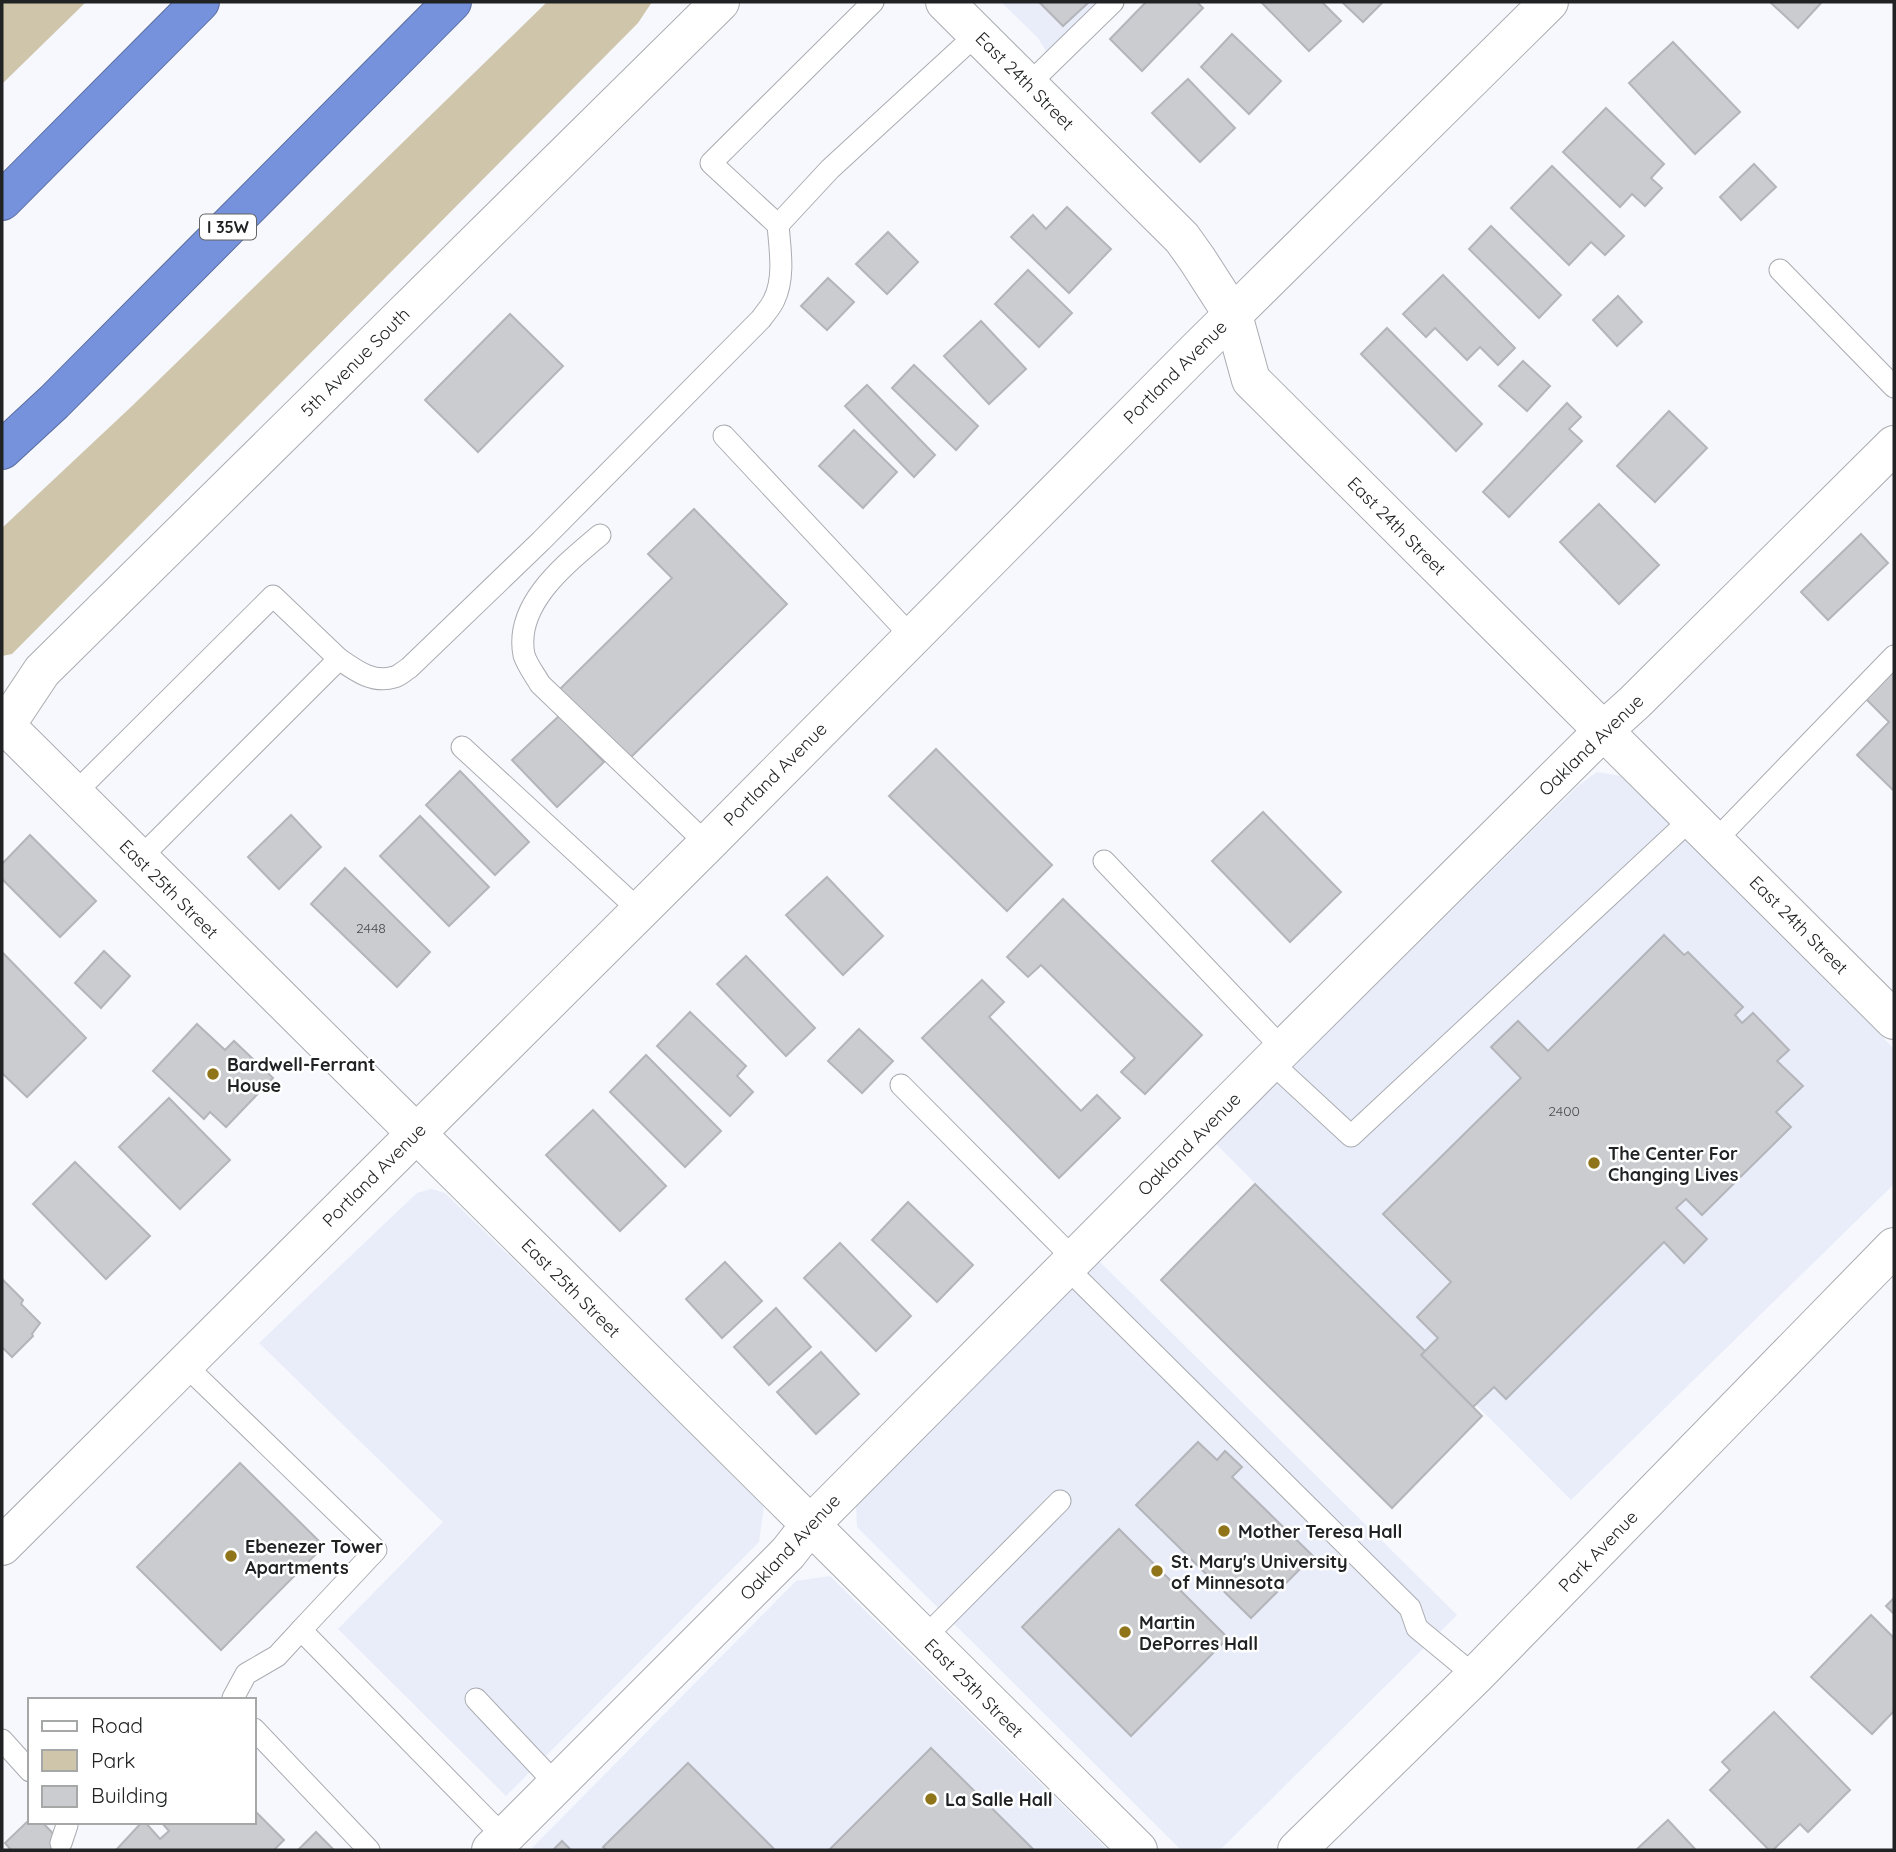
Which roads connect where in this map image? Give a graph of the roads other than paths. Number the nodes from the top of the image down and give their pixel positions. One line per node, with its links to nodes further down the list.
1 (200, 2): 10 (highway)
2 (452, 2): 17 (highway, I 35W)
3 (720, 2): 22 (street, 5th Avenue South)
4 (873, 2): 11 (lane)
5 (945, 2): 8 (street, East 24th Street)
6 (1113, 2): 9 (lane)
7 (1549, 2): 13 (street, Portland Avenue)
8 (977, 34): 9 (street, East 24th Street); 11 (lane)
9 (1029, 84): 13 (street, East 24th Street)
10 (2, 201)
11 (778, 225): 21 (lane)
12 (1780, 270): 14 (lane)
13 (1233, 315): 19 (street, Portland Avenue); 23 (street, East 24th Street)
14 (1894, 387)
15 (724, 436): 19 (lane)
16 (1894, 445): 23 (street, Oakland Avenue)
17 (2, 450)
18 (600, 535): 27 (lane)
19 (911, 636): 27 (street, Portland Avenue)
20 (1894, 656): 26 (lane)
21 (339, 659): 25 (lane); 28 (lane)
22 (4, 729): 25 (street, East 25th Street)
23 (1603, 731): 26 (street, East 24th Street); 32 (street, Oakland Avenue)
24 (463, 747): 30 (lane)
25 (74, 794): 28 (street, East 25th Street)
26 (1703, 830): 31 (street, East 24th Street); 32 (lane)
27 (707, 844): 30 (street, Portland Avenue)
28 (139, 859): 34 (street, East 25th Street)
29 (1104, 861): 32 (lane)
30 (639, 910): 34 (street, Portland Avenue)
31 (1894, 1020)
32 (1277, 1055): 36 (street, Oakland Avenue)
33 (901, 1085): 36 (lane)
34 (415, 1134): 37 (street, Portland Avenue); 39 (street, East 25th Street)
35 (1894, 1247): 43 (street, Park Avenue)
36 (1070, 1263): 39 (street, Oakland Avenue); 43 (lane)
37 (184, 1364): 40 (street, Portland Avenue); 41 (lane)
38 (1060, 1501): 42 (lane)
39 (810, 1525): 42 (street, East 25th Street); 49 (street, Oakland Avenue)
40 (2, 1546)
41 (301, 1630): 44 (lane); 50 (lane)
42 (923, 1638): 52 (street, East 25th Street)
43 (1475, 1676): 53 (street, Park Avenue)
44 (233, 1698)
45 (475, 1699): 49 (lane)
46 (256, 1731): 51 (lane)
47 (2, 1740): 48 (lane)
48 (28, 1769)
49 (556, 1784): 50 (street, Oakland Avenue)
50 (497, 1843)
51 (369, 1850)
52 (1138, 1850)
53 (1297, 1850)

